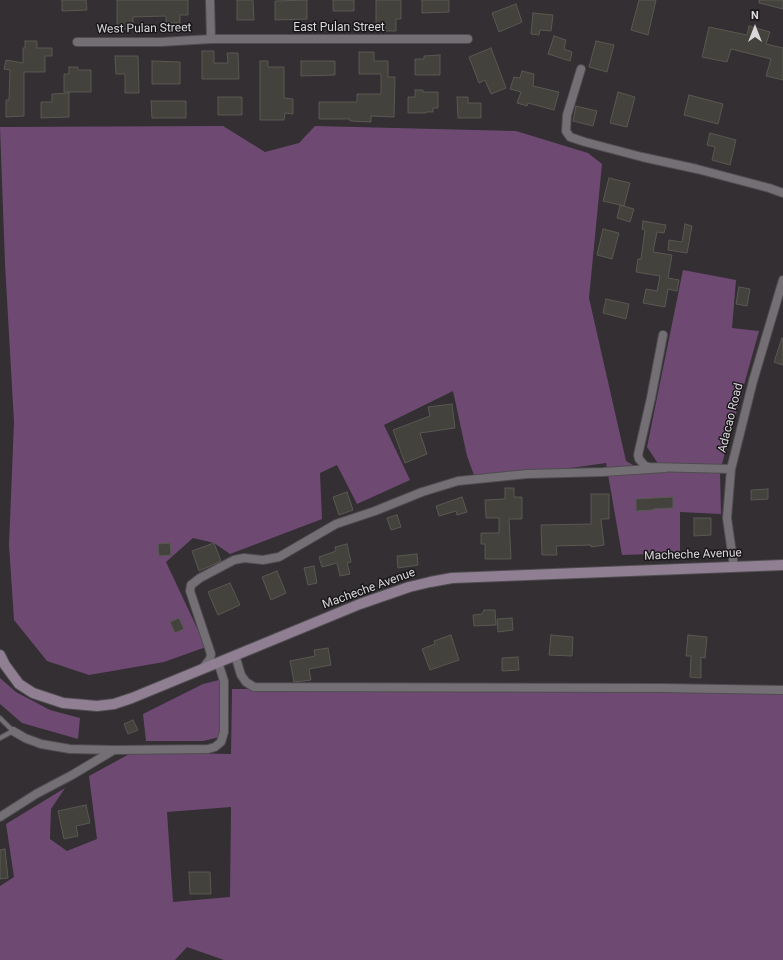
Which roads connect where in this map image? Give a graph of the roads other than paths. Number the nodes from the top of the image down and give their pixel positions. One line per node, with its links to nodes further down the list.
1 (210, 0): 2 (street)
2 (210, 39): 3 (street, East Pulan Street); 4 (street, West Pulan Street)
3 (468, 39)
4 (77, 42)
5 (581, 69): 6 (street)
6 (783, 193)
7 (783, 280): 10 (street, Adacao Road)
8 (663, 334): 9 (street)
9 (665, 468): 10 (street); 16 (street)
10 (731, 469): 12 (street, Adacao Road)
11 (783, 564): 12 (main road, Macheche Avenue)
12 (734, 567): 14 (main road, Macheche Avenue)
13 (0, 655): 16 (main road, Macheche Avenue)
14 (235, 655): 15 (main road, Macheche Avenue); 17 (street)
15 (218, 662): 16 (main road, Macheche Avenue); 21 (street)
16 (202, 669)
17 (783, 690)
18 (0, 718): 19 (lane)
19 (13, 731): 20 (lane); 21 (street)
20 (0, 738)
21 (114, 750): 22 (street)
22 (0, 817)

